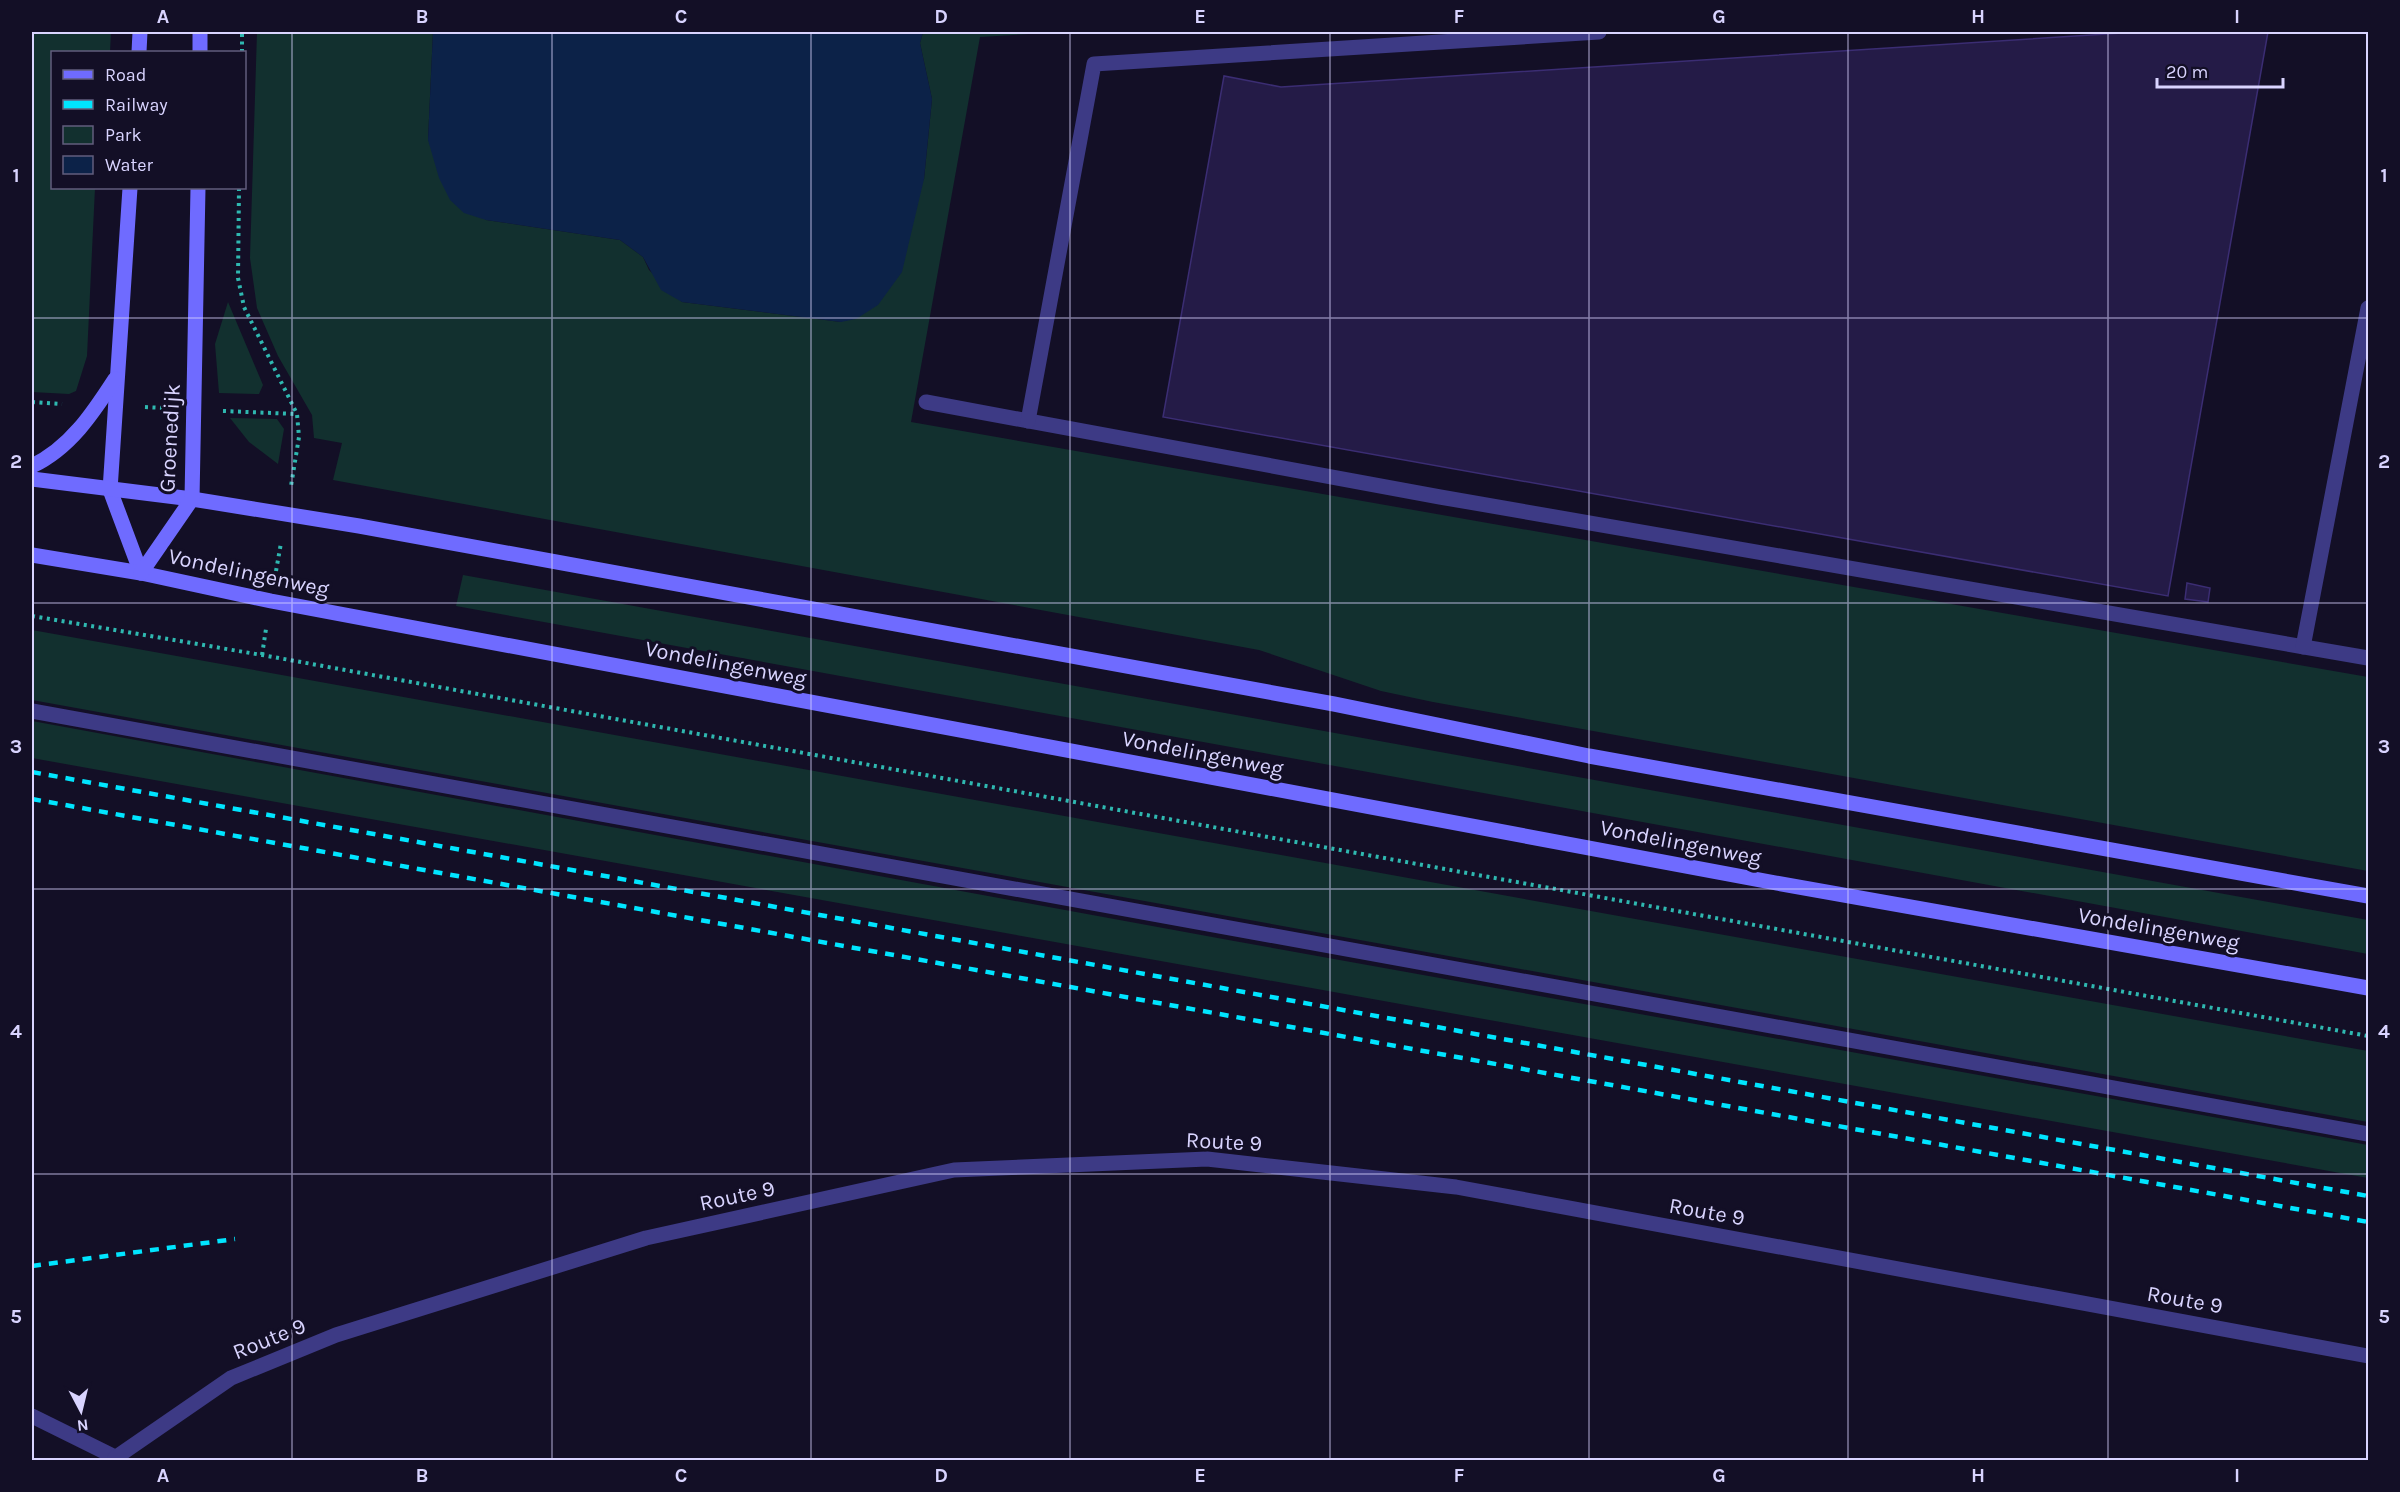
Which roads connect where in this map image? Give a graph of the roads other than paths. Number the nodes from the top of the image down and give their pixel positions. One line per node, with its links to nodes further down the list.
1 (140, 32): 4 (main road)
2 (200, 32): 5 (main road)
3 (1599, 32): 11 (lane)
4 (139, 51)
5 (200, 51)
6 (130, 189): 9 (main road)
7 (198, 189): 15 (main road, Groenedijk)
8 (2368, 308): 18 (lane)
9 (117, 377): 12 (main road); 14 (main road)
10 (926, 402): 11 (lane)
11 (1028, 421): 18 (lane)
12 (32, 466)
13 (32, 479): 14 (main road)
14 (110, 490): 15 (main road); 17 (main road)
15 (192, 498): 17 (main road, Groenedijk); 21 (main road)
16 (32, 555): 17 (main road, Vondelingenweg)
17 (141, 573): 22 (main road, Vondelingenweg)
18 (2303, 647): 19 (lane)
19 (2368, 658)
20 (32, 711): 23 (lane)
21 (2368, 896)
22 (2368, 988)
23 (2368, 1134)
24 (2368, 1356): 26 (lane, Route 9)
25 (32, 1416): 26 (lane)
26 (118, 1459)

